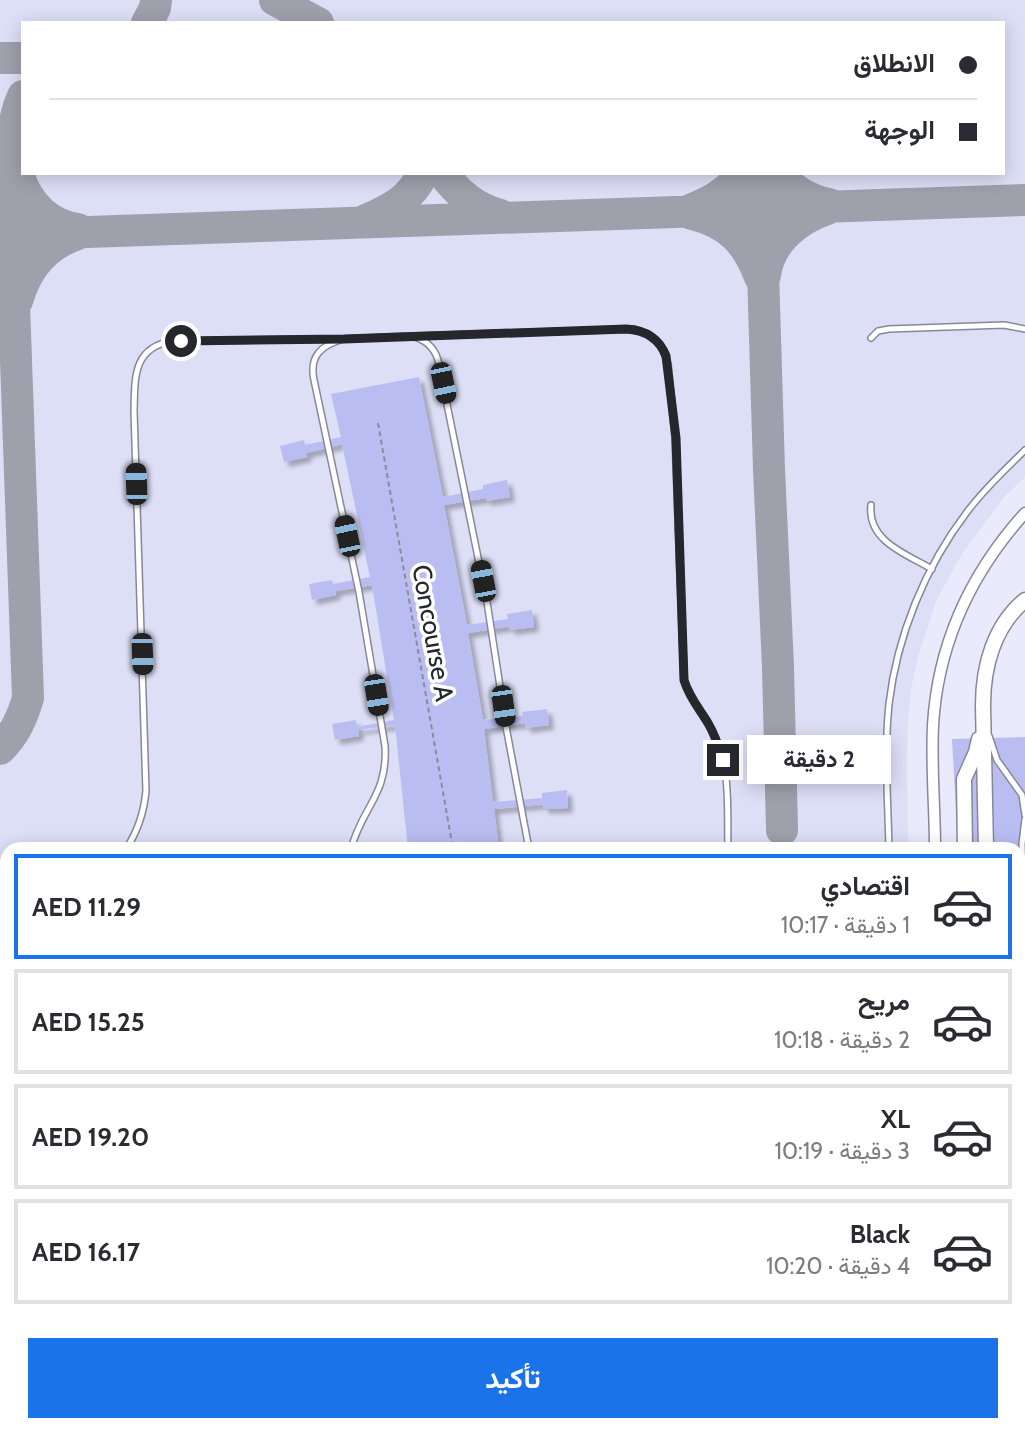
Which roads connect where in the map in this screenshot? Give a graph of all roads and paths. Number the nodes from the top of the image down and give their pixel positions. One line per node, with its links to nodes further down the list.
1 (1025, 329): 3 (lane)
2 (411, 336): 4 (lane); 17 (lane); 18 (lane)
3 (871, 338)
4 (344, 339): 14 (lane); 15 (lane)
5 (378, 423): 16 (path, Concourse A)
6 (1025, 450): 9 (lane)
7 (871, 505): 9 (lane)
8 (1025, 513): 20 (street)
9 (932, 569): 19 (lane)
10 (1025, 600): 11 (street)
11 (983, 713): 12 (lane); 21 (street); 22 (street)
12 (1024, 791): 13 (lane)
13 (1025, 817): 23 (lane)
14 (130, 842)
15 (352, 842)
16 (452, 842)
17 (528, 842)
18 (727, 842)
19 (889, 842)
20 (935, 842)
21 (965, 842)
22 (986, 842)
23 (1022, 842)

